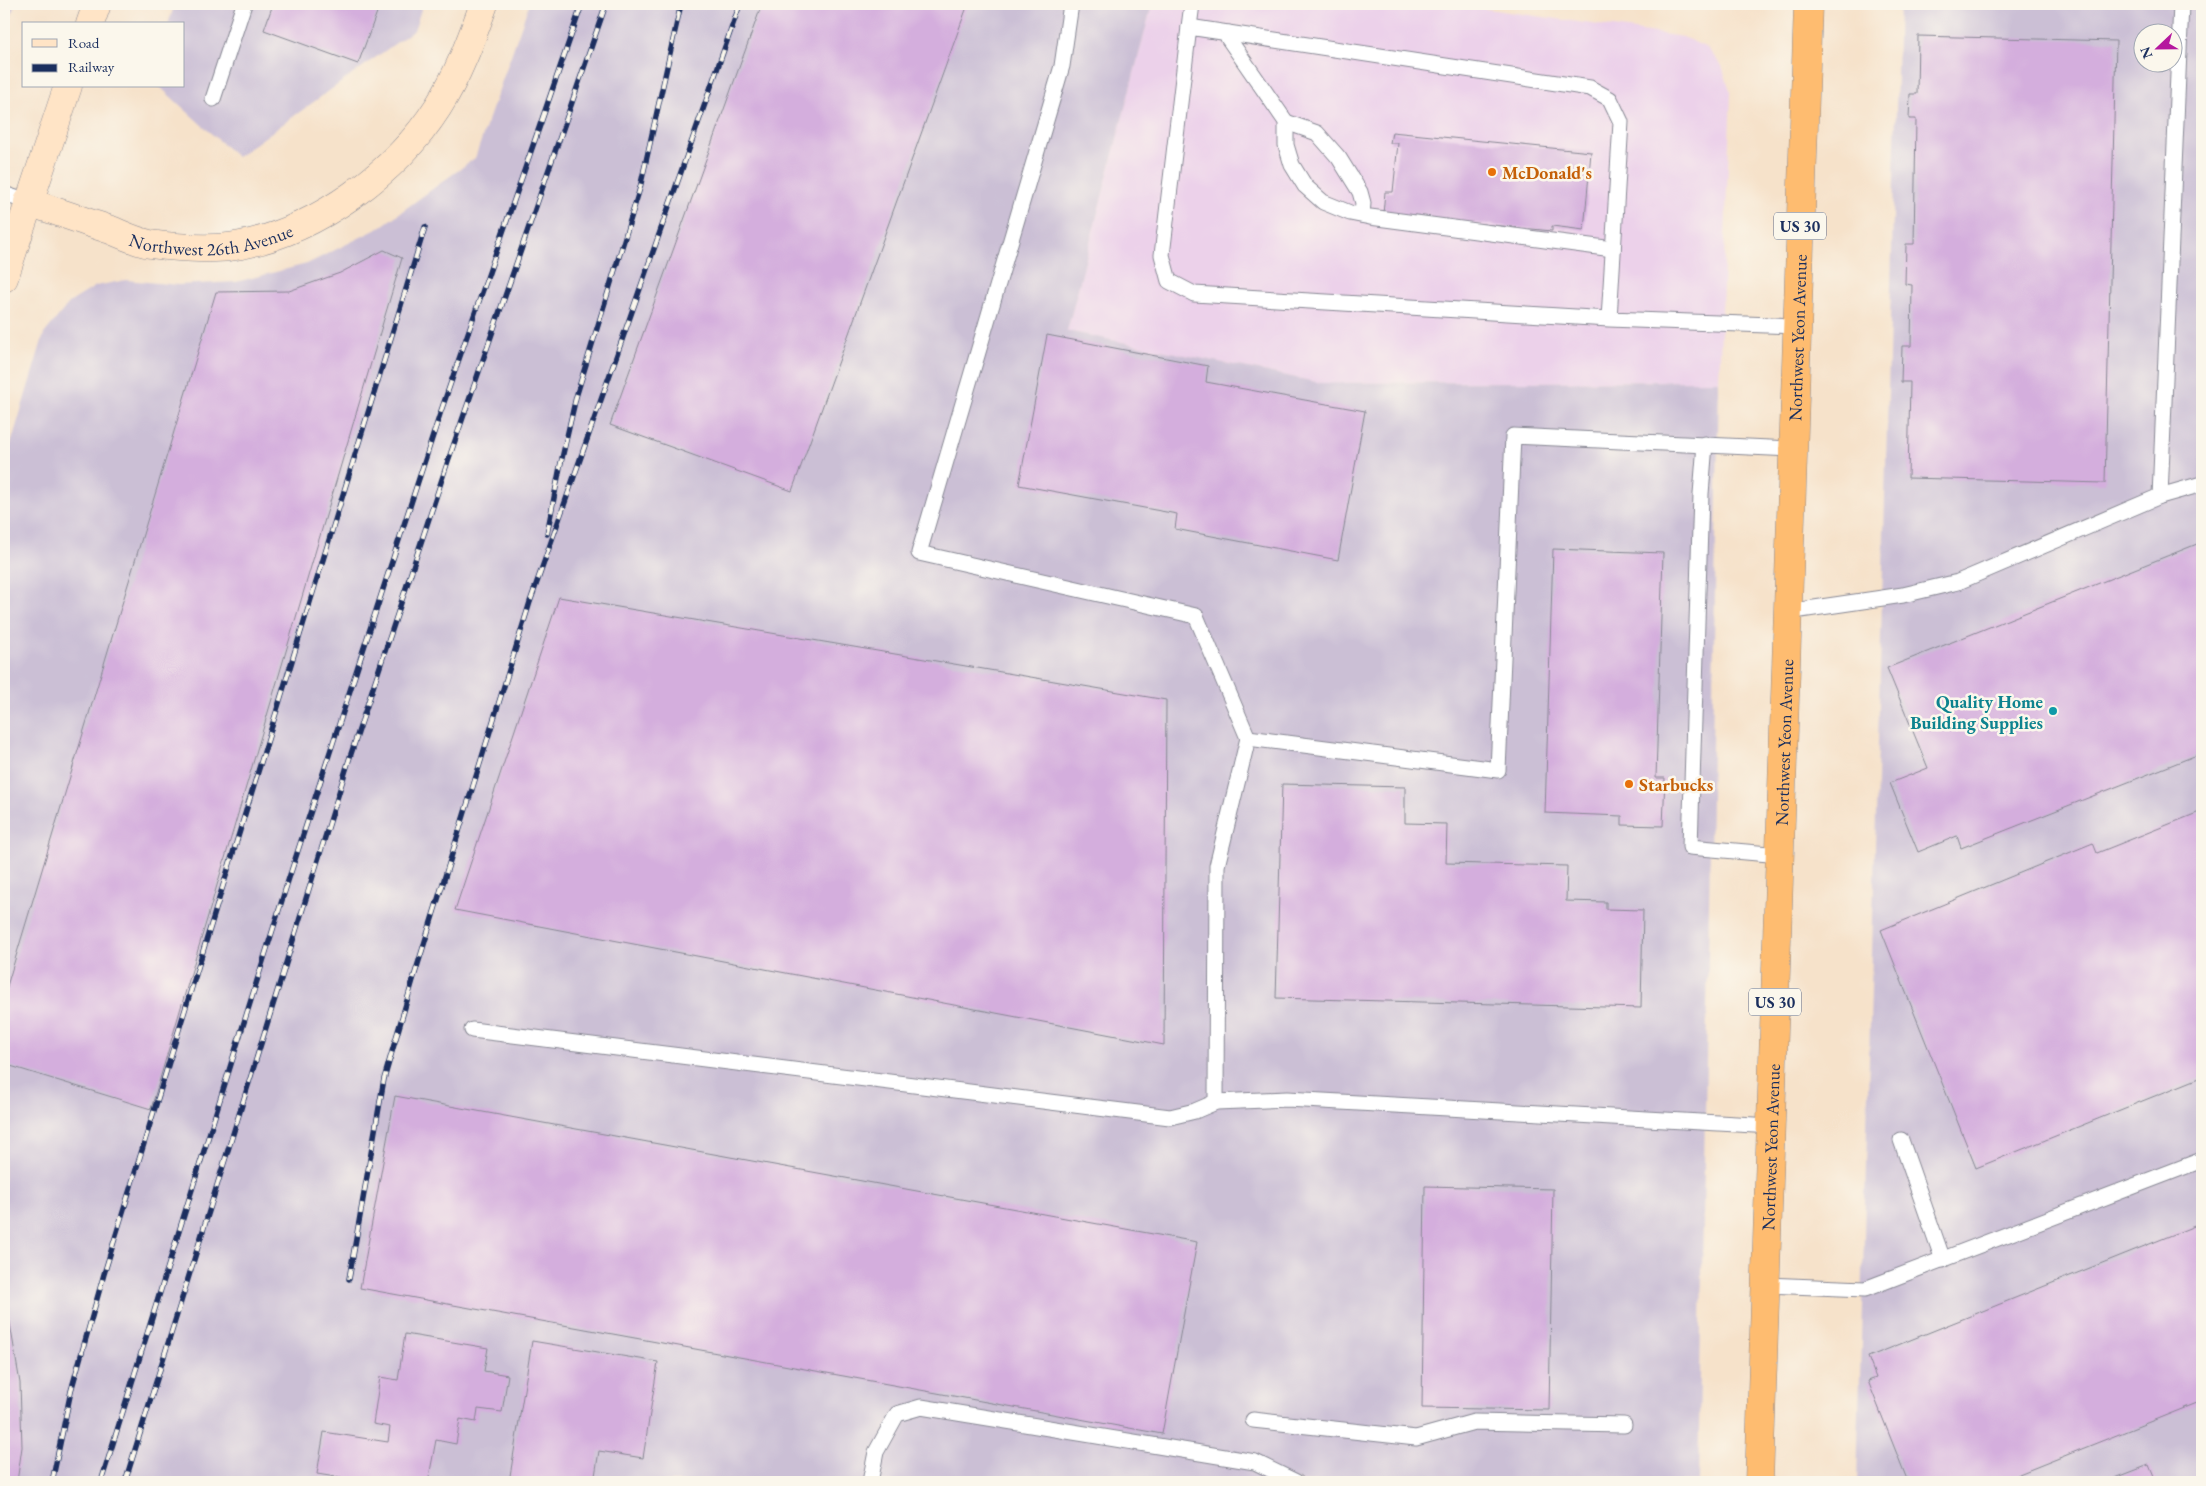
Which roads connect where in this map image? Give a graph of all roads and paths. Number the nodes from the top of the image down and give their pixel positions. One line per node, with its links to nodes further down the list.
1 (96, 4): 8 (street)
2 (244, 4): 12 (lane)
3 (484, 4): 14 (street, Northwest 26th Avenue)
4 (1071, 4): 25 (lane)
5 (1192, 4): 9 (lane)
6 (1808, 4): 19 (highway, Northwest Yeon Avenue / US 30)
7 (2181, 4): 23 (lane)
8 (91, 22)
9 (1189, 27): 10 (lane); 18 (lane)
10 (1229, 33): 13 (lane); 16 (lane)
11 (67, 88): 14 (street)
12 (213, 99)
13 (1286, 122): 15 (lane); 15 (lane)
14 (16, 198): 17 (street)
15 (1362, 215): 16 (lane)
16 (1613, 249): 18 (lane)
17 (4, 278)
18 (1609, 319): 19 (lane)
19 (1796, 326): 21 (highway, Northwest Yeon Avenue / US 30)
20 (1705, 444): 21 (lane); 25 (lane); 26 (lane)
21 (1792, 448): 24 (highway, Northwest Yeon Avenue / US 30)
22 (2202, 484): 23 (lane)
23 (2160, 496): 24 (lane)
24 (1787, 612): 26 (highway, Northwest Yeon Avenue / US 30)
25 (1248, 738): 28 (lane)
26 (1780, 855): 29 (highway, Northwest Yeon Avenue / US 30)
27 (472, 1030): 28 (lane)
28 (1216, 1102): 29 (lane)
29 (1772, 1126): 33 (highway, Northwest Yeon Avenue / US 30)
30 (1901, 1140): 32 (lane)
31 (2202, 1160): 32 (lane)
32 (1943, 1260): 33 (lane)
33 (1766, 1285): 38 (highway, Northwest Yeon Avenue / US 30)
34 (1253, 1420): 35 (lane)
35 (1624, 1425)
36 (870, 1482): 37 (lane)
37 (1296, 1482)
38 (1759, 1482)

